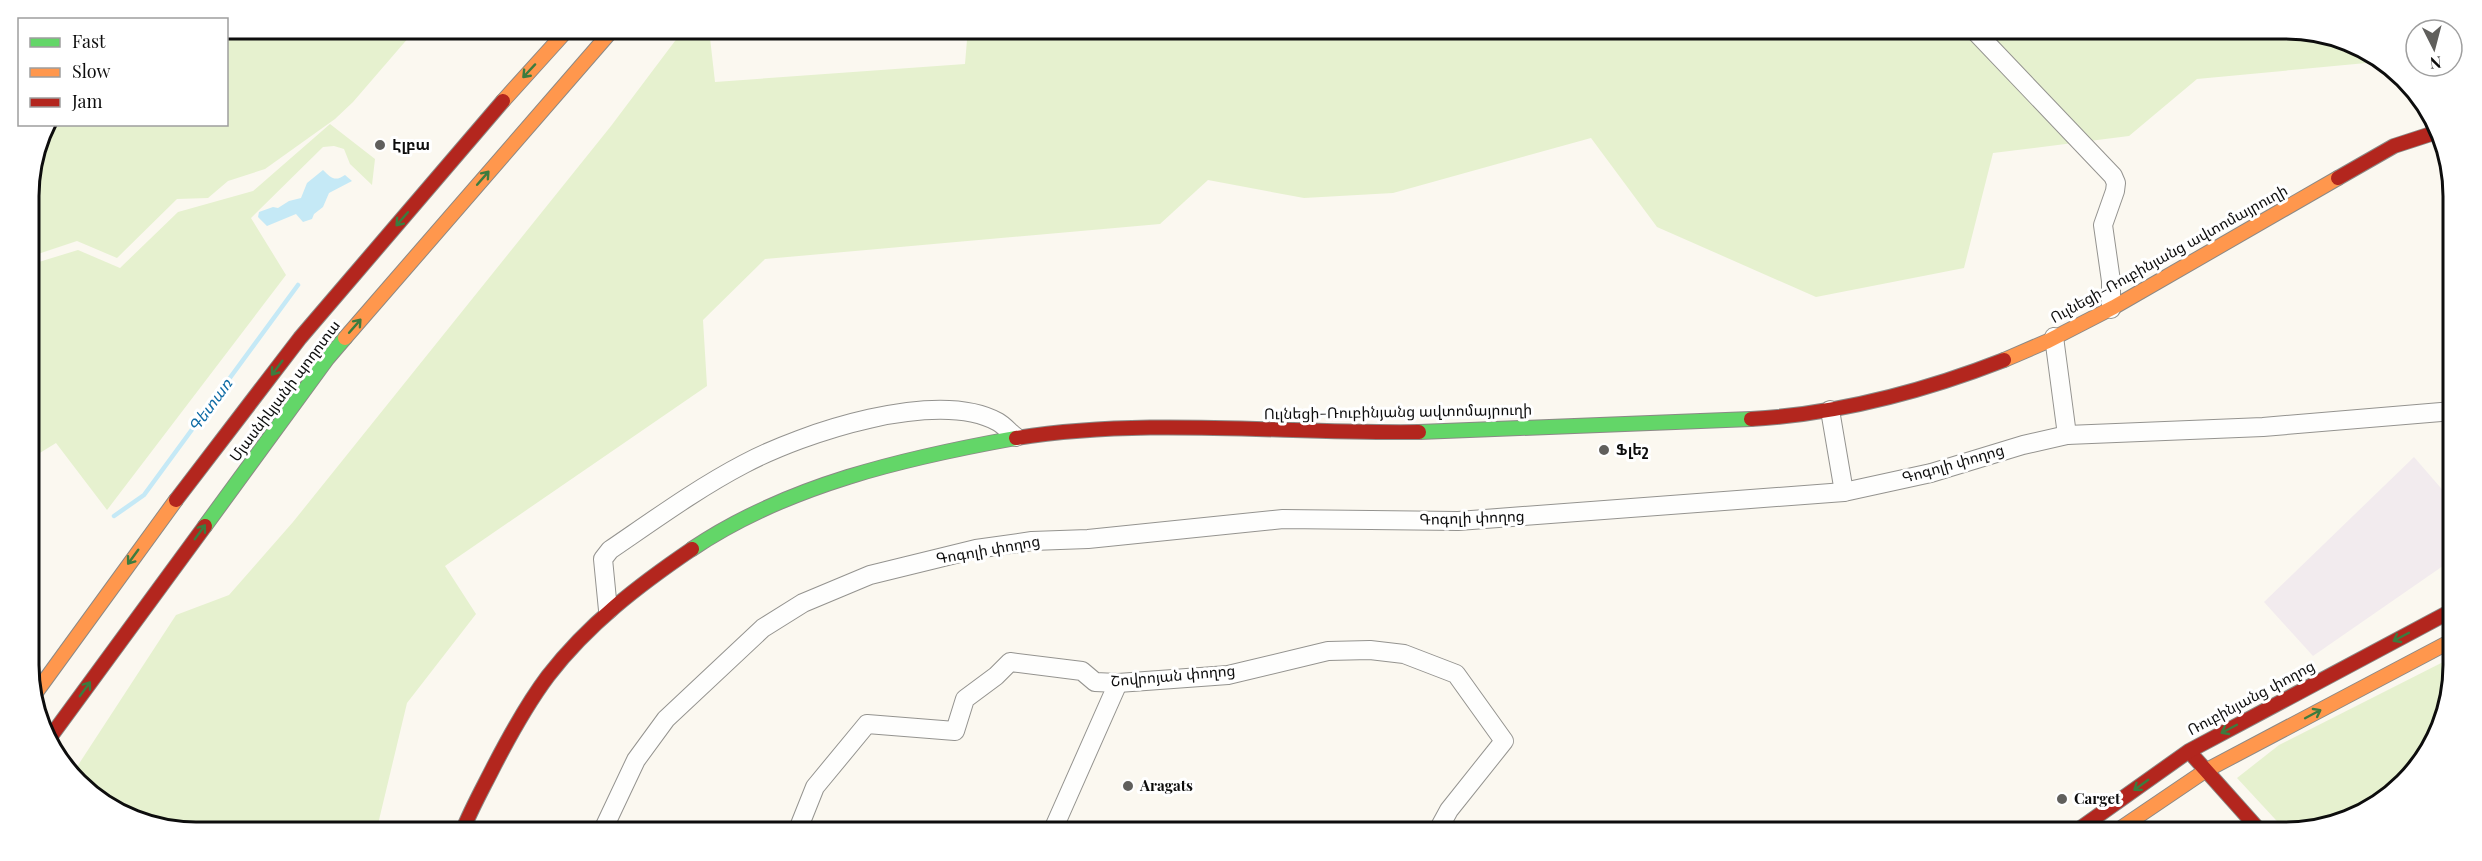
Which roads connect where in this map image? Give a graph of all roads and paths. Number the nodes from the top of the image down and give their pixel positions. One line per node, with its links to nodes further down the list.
1 (559, 39): 16 (main road, Մյասնիկյանի պողոտա, one-way to 16)
2 (604, 39): 17 (main road, Մյասնիկյանի պողոտա, one-way to 2)
3 (1982, 39): 5 (street)
4 (2430, 134): 5 (main road, Ուլնեցի-Ռուբինյանց ավտոմայրուղի)
5 (2111, 309): 6 (main road, Ուլնեցի-Ռուբինյանց ավտոմայրուղի)
6 (2055, 337): 7 (main road, Ուլնեցի-Ռուբինյանց ավտոմայրուղի); 9 (street)
7 (1830, 410): 10 (main road, Ուլնեցի-Ռուբինյանց ավտոմայրուղի); 11 (street)
8 (2443, 412): 9 (street, Գոգոլի փողոց)
9 (2067, 435): 11 (street, Գոգոլի փողոց)
10 (1016, 437): 12 (main road, Ուլնեցի-Ռուբինյանց ավտոմայրուղի); 12 (street)
11 (1844, 492): 21 (street, Գոգոլի փողոց)
12 (608, 610): 20 (main road, Ուլնեցի-Ռուբինյանց ավտոմայրուղի)
13 (2443, 615): 18 (main road, Ռուբինյանց փողոց, one-way to 18)
14 (2443, 645): 19 (main road, one-way to 14)
15 (1118, 683): 22 (street, Շովրոյան փողոց); 23 (street); 24 (street, Շովրոյան փողոց)
16 (40, 687)
17 (54, 732)
18 (2189, 751): 19 (main road); 25 (main road, Ռուբինյանց փողոց, one-way to 25)
19 (2205, 771): 26 (main road); 27 (main road)
20 (466, 822)
21 (607, 822)
22 (801, 822)
23 (1056, 822)
24 (1442, 822)
25 (2089, 822)
26 (2130, 822)
27 (2252, 822)

